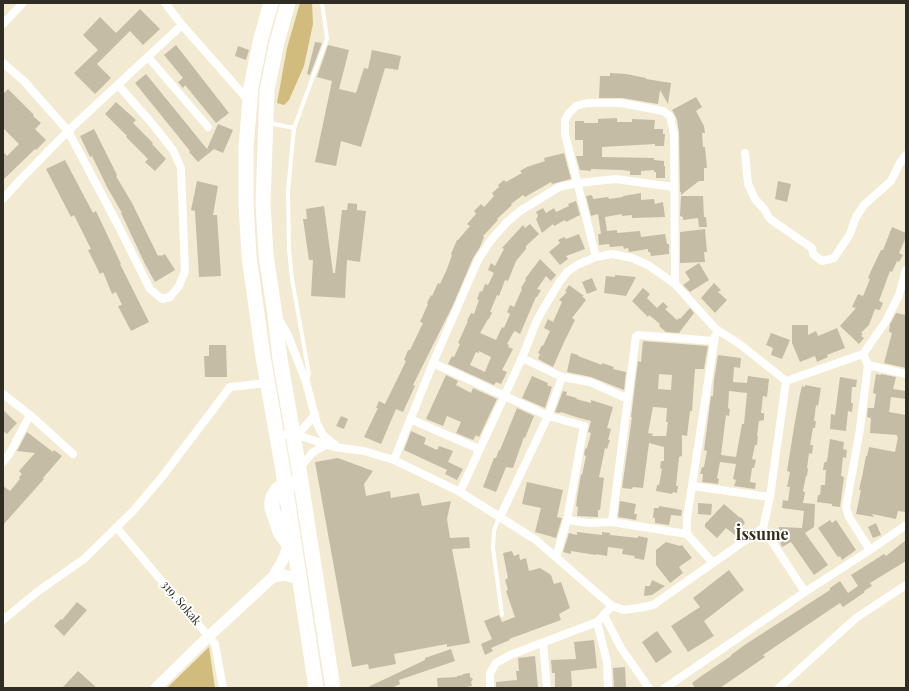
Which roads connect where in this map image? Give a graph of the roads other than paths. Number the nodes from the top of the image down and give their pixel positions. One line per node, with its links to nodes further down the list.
1 (23, 3): 6 (street)
2 (165, 3): 7 (street)
3 (271, 3): 11 (highway)
4 (288, 3): 12 (highway)
5 (322, 3): 14 (lane)
6 (3, 24)
7 (182, 25): 8 (street); 11 (street)
8 (148, 57): 10 (street); 13 (street)
9 (3, 63): 15 (street)
10 (118, 85): 15 (street); 15 (street)
11 (250, 102): 35 (highway)
12 (266, 123): 14 (lane); 25 (highway)
13 (208, 127)
14 (294, 128): 36 (lane)
15 (68, 131): 20 (street)
16 (745, 153): 17 (street)
17 (906, 155)
18 (578, 183): 19 (street); 19 (street); 21 (street); 30 (street)
19 (673, 187): 23 (street)
20 (3, 199)
21 (596, 257): 23 (street); 29 (street)
22 (906, 270): 24 (street)
23 (675, 284): 26 (street)
24 (902, 296): 28 (street)
25 (275, 316): 36 (street); 44 (highway)
26 (716, 329): 27 (street); 34 (street)
27 (714, 341): 39 (street); 54 (street)
28 (863, 354): 31 (street); 34 (street)
29 (522, 358): 33 (street); 38 (street)
30 (433, 363): 38 (street); 43 (street)
31 (868, 365): 32 (street); 65 (street)
32 (906, 374)
33 (562, 377): 39 (street); 42 (street)
34 (786, 381): 56 (street)
35 (267, 382): 45 (highway); 61 (street)
36 (306, 382): 41 (street)
37 (3, 394): 40 (street)
38 (504, 395): 42 (street); 48 (street)
39 (628, 399): 59 (street)
40 (30, 415): 49 (street); 51 (street)
41 (314, 415): 44 (street); 47 (street)
42 (548, 416): 57 (street); 58 (street)
43 (410, 419): 48 (street); 50 (street)
44 (295, 434): 45 (street); 46 (street); 52 (highway)
45 (276, 435): 53 (highway)
46 (325, 445): 47 (street); 52 (street)
47 (338, 447): 50 (street)
48 (480, 449): 55 (street)
49 (73, 454)
50 (394, 460): 55 (street)
51 (3, 462)
52 (301, 476): 53 (highway); 82 (highway)
53 (285, 484): 64 (highway)
54 (692, 486): 56 (street); 63 (street)
55 (460, 492): 57 (street)
56 (770, 497): 62 (street)
57 (500, 517): 66 (street); 73 (lane)
58 (567, 520): 59 (street); 66 (street)
59 (612, 522): 63 (street)
60 (906, 525): 65 (street)
61 (118, 528): 75 (street); 77 (street, 319. Sokak)
62 (763, 528): 67 (street); 71 (street)
63 (687, 534): 67 (street)
64 (292, 546): 68 (street); 69 (highway)
65 (870, 550): 71 (street)
66 (556, 557): 72 (street)
67 (713, 563): 72 (street)
68 (273, 577): 69 (street); 77 (street)
69 (299, 579): 81 (highway)
70 (906, 585): 88 (street)
71 (805, 592): 87 (street)
72 (612, 606): 74 (street)
73 (502, 614)
74 (604, 615): 76 (street); 86 (street)
75 (3, 620)
76 (597, 622): 78 (street); 85 (street)
77 (208, 636): 79 (street); 80 (street, 319. Sokak)
78 (543, 644): 83 (street); 84 (street)
79 (156, 688)
80 (223, 688)
81 (316, 688)
82 (333, 688)
83 (490, 688)
84 (546, 688)
85 (608, 688)
86 (649, 688)
87 (665, 688)
88 (779, 688)

